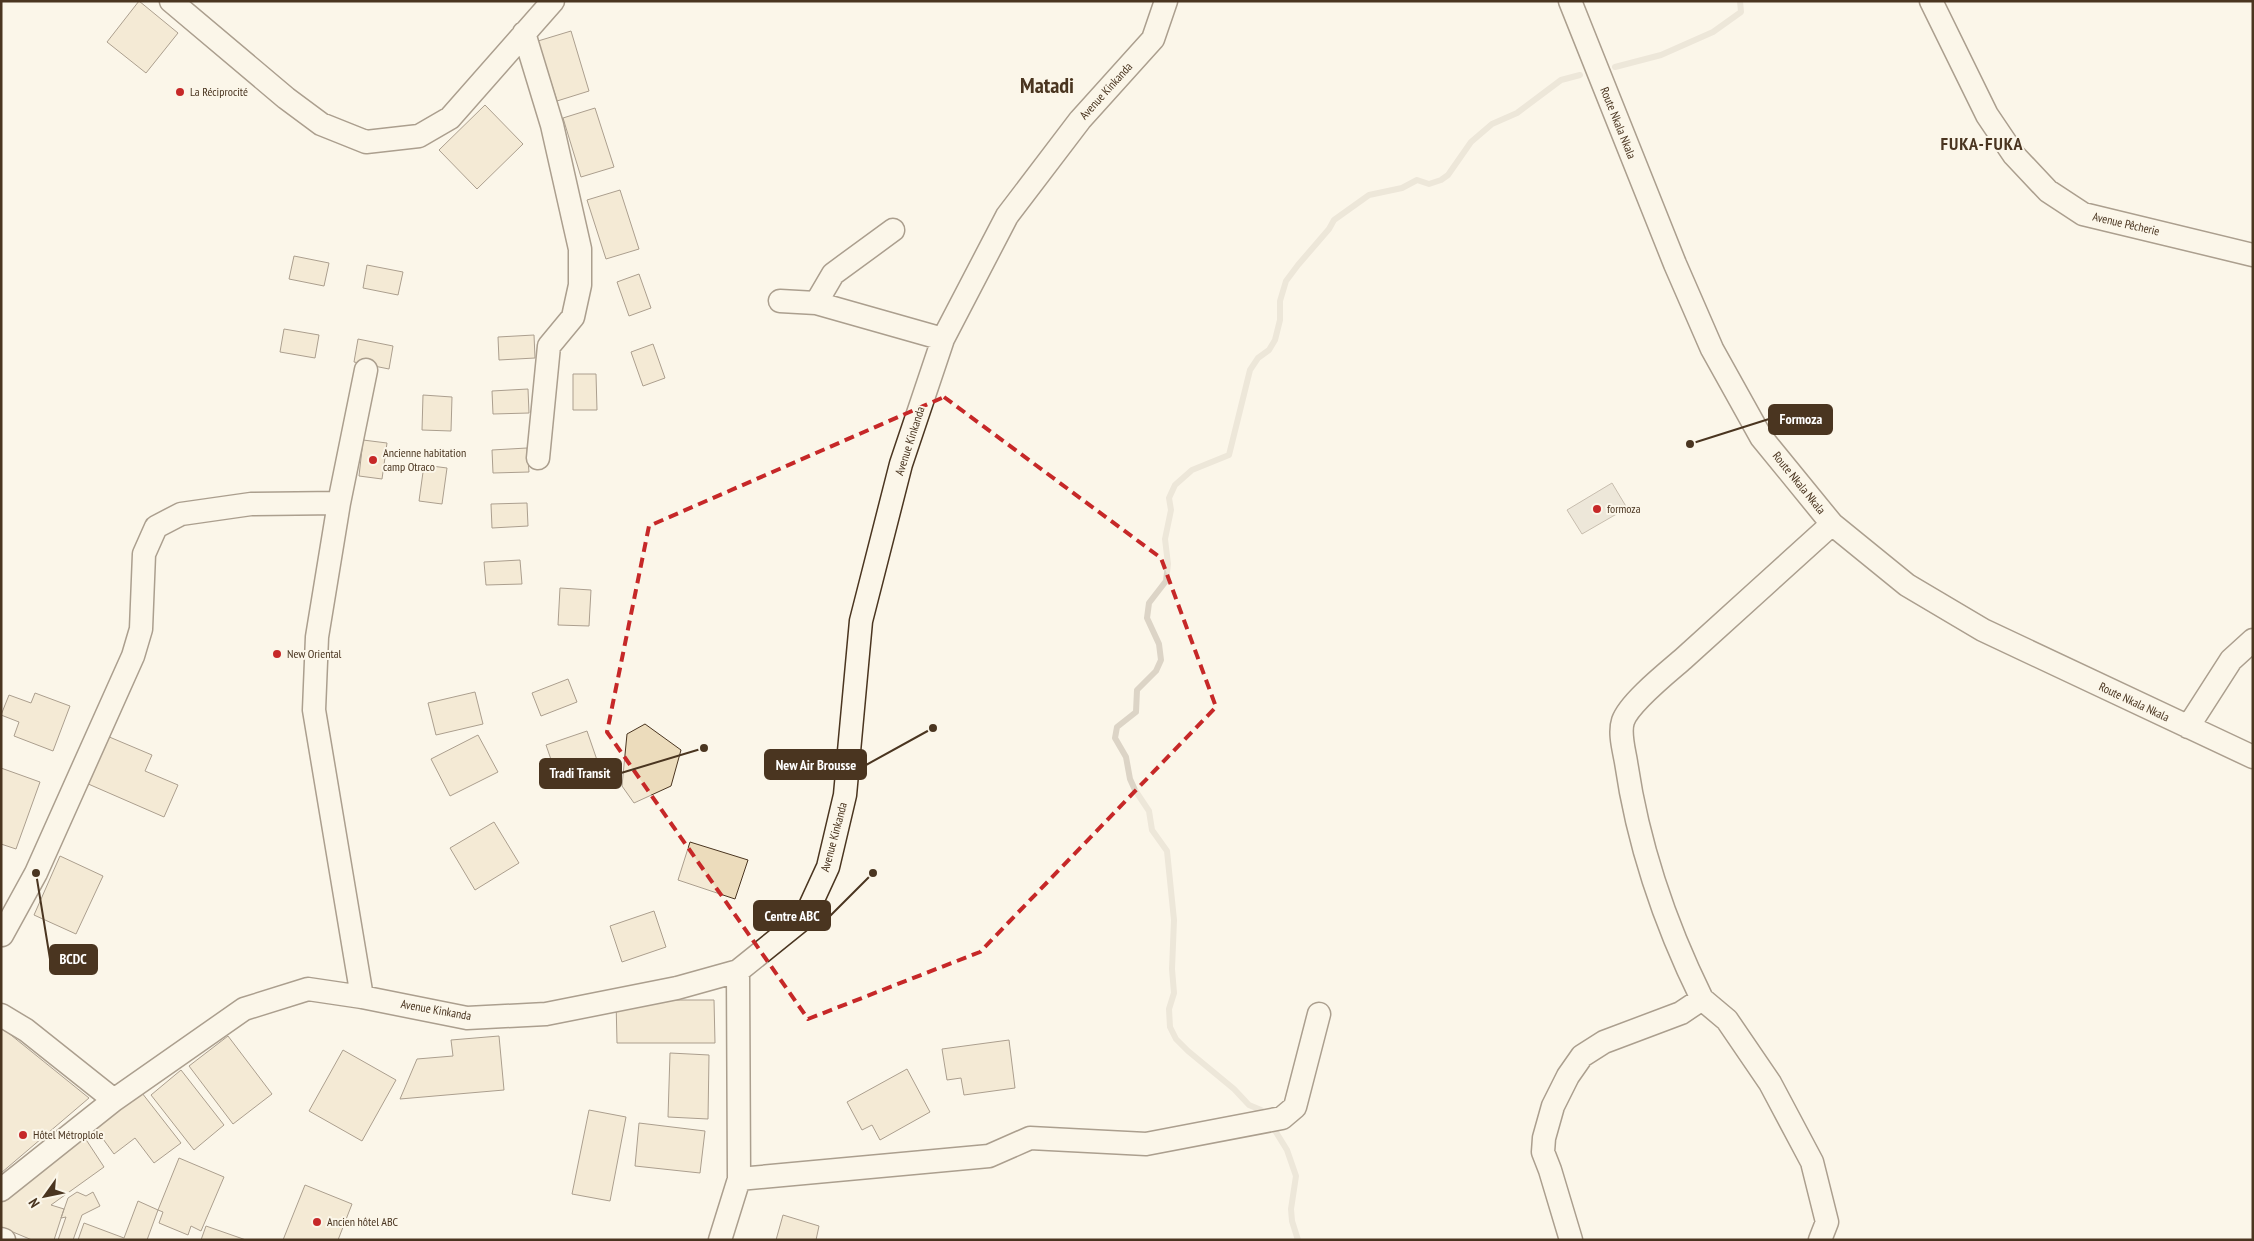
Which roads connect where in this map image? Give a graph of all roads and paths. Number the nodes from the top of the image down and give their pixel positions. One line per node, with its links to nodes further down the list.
1 (171, 1): 8 (street)
2 (552, 1): 8 (street)
3 (1166, 1): 13 (street, Avenue Kinkanda)
4 (1570, 1): 17 (street, Route Nkala Nkala)
5 (1931, 1): 7 (street, Avenue Pêcherie)
6 (1944, 1): 7 (street)
7 (1944, 29): 10 (street, Avenue Pêcherie)
8 (524, 33): 15 (street)
9 (893, 230): 12 (street)
10 (2253, 254)
11 (780, 301): 12 (street)
12 (816, 303): 13 (street)
13 (943, 339): 22 (street, Avenue Kinkanda)
14 (366, 370): 16 (street)
15 (538, 458)
16 (339, 503): 21 (street); 23 (street)
17 (1832, 524): 19 (street, Route Nkala Nkala); 24 (street)
18 (2253, 640): 19 (street)
19 (2188, 727): 20 (street, Route Nkala Nkala)
20 (2253, 756)
21 (1, 936)
22 (738, 971): 23 (street, Avenue Kinkanda); 28 (street)
23 (362, 997): 27 (street, Avenue Kinkanda)
24 (1702, 999): 31 (street); 32 (street)
25 (1319, 1014): 28 (street)
26 (1, 1015): 27 (street)
27 (114, 1100): 29 (street, Avenue Kinkanda)
28 (739, 1179): 30 (street)
29 (1, 1190)
30 (720, 1240)
31 (1571, 1240)
32 (1820, 1240)

